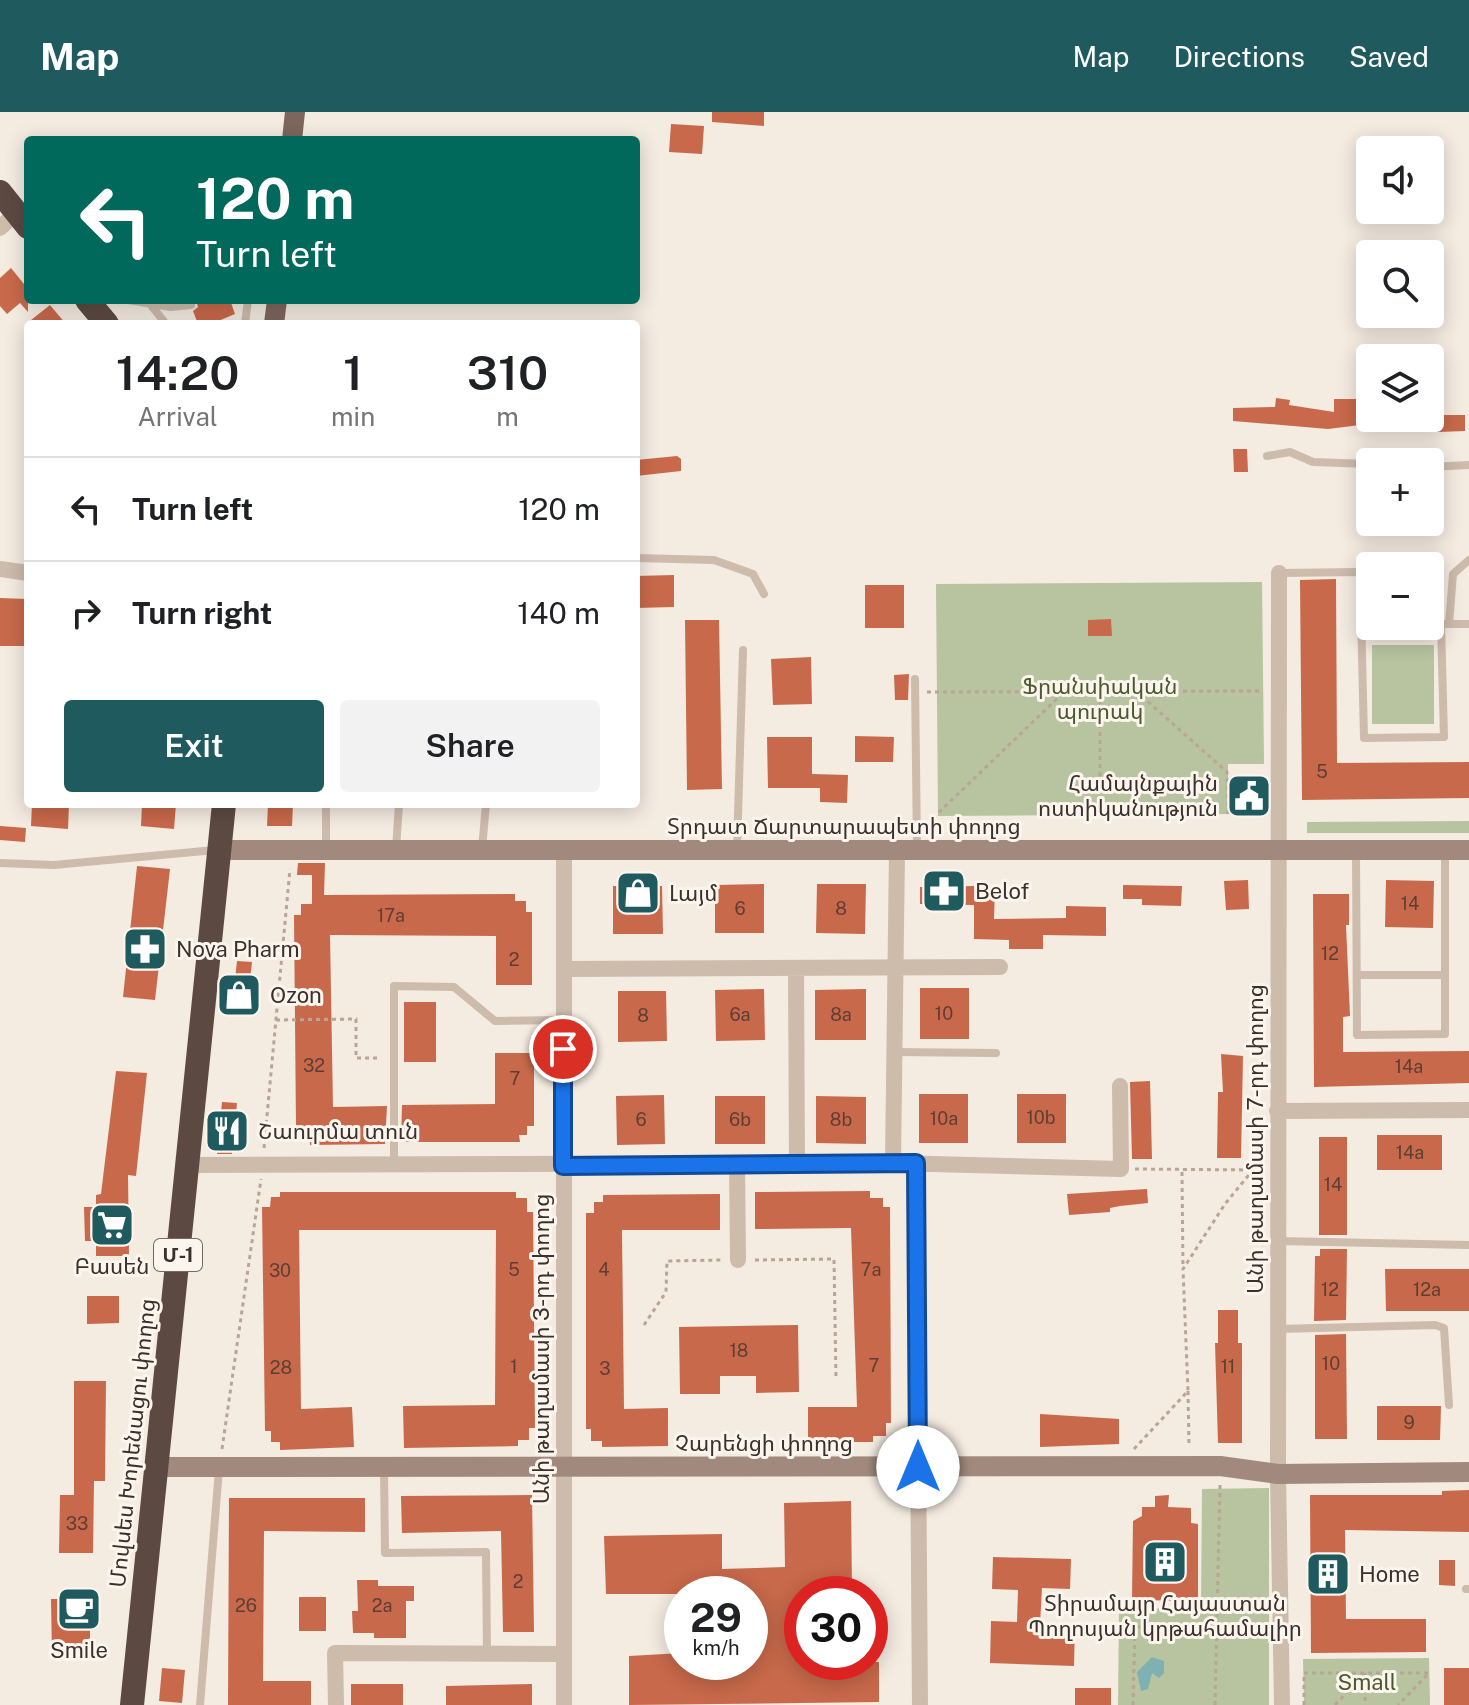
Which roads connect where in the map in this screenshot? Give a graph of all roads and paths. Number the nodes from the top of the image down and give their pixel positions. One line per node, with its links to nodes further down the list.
1 (295, 112): 2 (main road)
2 (292, 136)
3 (0, 192): 4 (highway)
4 (15, 223)
5 (90, 304): 8 (highway)
6 (150, 304): 7 (lane); 9 (lane)
7 (191, 305)
8 (104, 320)
9 (163, 320)
10 (1267, 456): 11 (lane)
11 (1356, 464)
12 (1469, 465): 13 (lane)
13 (1444, 466)
14 (640, 558): 20 (lane)
15 (1469, 560): 21 (lane)
16 (0, 569): 17 (street)
17 (24, 572)
18 (1356, 572): 19 (lane)
19 (1279, 573): 26 (street, Անի թաղամասի 7-րդ փողոց)
20 (764, 594)
21 (1445, 624): 22 (lane); 23 (lane)
22 (1469, 624)
23 (1366, 640)
24 (743, 650): 43 (lane)
25 (915, 679): 30 (lane)
26 (1279, 690): 29 (path); 45 (street, Անի թաղամասի 7-րդ փողոց)
27 (1065, 691): 28 (path); 30 (path); 37 (path)
28 (1100, 691): 29 (path); 36 (path)
29 (1135, 691): 35 (path)
30 (915, 692): 44 (lane)
31 (224, 808): 40 (highway, Մովսես Խորենացու փողոց / Մ-1)
32 (326, 808): 41 (lane)
33 (399, 808): 38 (lane)
34 (486, 808): 39 (lane)
35 (1228, 814)
36 (1100, 816)
37 (933, 818)
38 (396, 849): 39 (street, Տրդատ Ճարտարապետի փողոց); 41 (street, Տրդատ Ճարտարապետի փողոց)
39 (482, 849): 42 (street, Տրդատ Ճարտարապետի փողոց)
40 (219, 850): 41 (street, Տրդատ Ճարտարապետի փողոց); 49 (lane); 69 (highway, Մովսես Խորենացու փողոց / Մ-1)
41 (326, 850)
42 (564, 850): 43 (street, Տրդատ Ճարտարապետի փողոց); 53 (street, Անի թաղամասի 3-րդ փողոց)
43 (737, 850): 44 (street, Տրդատ Ճարտարապետի փողոց)
44 (907, 850): 45 (street, Տրդատ Ճարտարապետի փողոց); 52 (street)
45 (1279, 850): 46 (street, Տրդատ Ճարտարապետի փողոց); 63 (street, Անի թաղամասի 7-րդ փողոց)
46 (1356, 850): 47 (street, Տրդատ Ճարտարապետի փողոց); 54 (lane)
47 (1445, 850): 48 (street, Տրդատ Ճարտարապետի փողոց); 55 (lane)
48 (1469, 850)
49 (0, 863)
50 (1000, 967): 52 (street)
51 (796, 968): 52 (street); 53 (street); 68 (street)
52 (896, 968): 58 (street)
53 (564, 969): 57 (street, Անի թաղամասի 3-րդ փողոց)
54 (1357, 975): 55 (lane); 55 (lane)
55 (1445, 975)
56 (276, 1020): 60 (path)
57 (563, 1020): 60 (lane); 71 (street, Անի թաղամասի 3-րդ փողոց)
58 (893, 1052): 59 (lane); 65 (street)
59 (996, 1053)
60 (394, 1058): 70 (lane)
61 (1120, 1086): 72 (street)
62 (1469, 1110): 63 (street)
63 (1277, 1111): 75 (street, Անի թաղամասի 7-րդ փողոց)
64 (1266, 1149): 73 (path)
65 (893, 1163): 66 (street); 68 (street)
66 (916, 1163): 72 (street); 89 (street)
67 (737, 1164): 68 (street); 71 (street); 77 (street)
68 (797, 1164)
69 (188, 1165): 70 (street); 87 (highway, Մովսես Խորենացու փողոց / Մ-1)
70 (394, 1165): 71 (street)
71 (563, 1166): 90 (street, Անի թաղամասի 3-րդ փողոց)
72 (1121, 1169): 74 (path)
73 (1255, 1170): 74 (path); 78 (path)
74 (1182, 1172): 78 (path)
75 (1277, 1241): 76 (lane); 80 (street, Անի թաղամասի 7-րդ փողոց)
76 (1469, 1245)
77 (738, 1260): 79 (path); 81 (path)
78 (1183, 1269): 82 (path)
79 (644, 1325)
80 (1277, 1329): 83 (lane); 93 (street, Անի թաղամասի 7-րդ փողոց)
81 (836, 1379)
82 (1188, 1391): 84 (path); 85 (path)
83 (1449, 1405)
84 (1135, 1466): 85 (street, Չարենցի փողոց); 89 (street, Չարենցի փողոց)
85 (1190, 1466): 86 (street, Չարենցի փողոց)
86 (1220, 1466): 93 (street, Չարենցի փողոց); 94 (path)
87 (155, 1467): 91 (street, Չարենցի փողոց); 98 (highway, Մովսես Խորենացու փողոց / Մ-1)
88 (384, 1467): 90 (street, Չարենցի փողոց); 91 (street, Չարենցի փողոց); 95 (lane)
89 (918, 1467): 90 (street, Չարենցի փողոց); 102 (street)
90 (563, 1468): 96 (street, Անի թաղամասի 3-րդ փողոց)
91 (219, 1469): 99 (lane)
92 (1469, 1472): 93 (street, Չարենցի փողոց)
93 (1278, 1474): 105 (street, Անի թաղամասի 7-րդ փողոց)
94 (1217, 1627): 103 (path); 104 (path)
95 (487, 1654): 96 (street); 100 (street)
96 (564, 1654): 101 (street, Անի թաղամասի 3-րդ փողոց)
97 (1365, 1673): 106 (path); 107 (path); 108 (path); 109 (path)
98 (132, 1705)
99 (200, 1705)
100 (336, 1705)
101 (564, 1705)
102 (920, 1705)
103 (1133, 1705)
104 (1215, 1705)
105 (1282, 1705)
106 (1304, 1705)
107 (1335, 1705)
108 (1365, 1705)
109 (1398, 1705)

